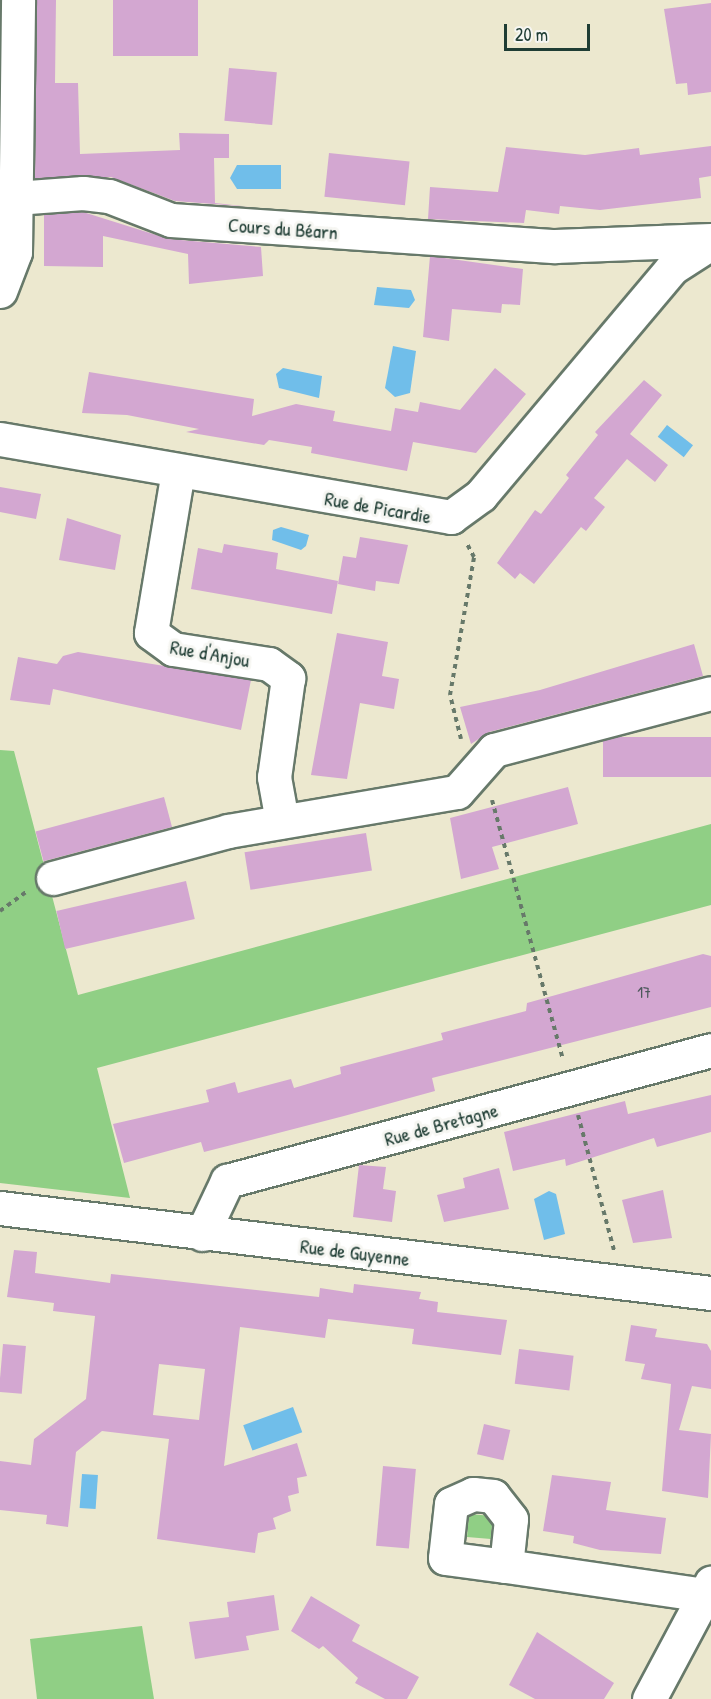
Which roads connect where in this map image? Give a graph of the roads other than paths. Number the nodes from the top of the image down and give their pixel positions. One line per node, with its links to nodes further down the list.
1 (18, 0): 2 (street)
2 (15, 198): 4 (street, Cours du Béarn); 5 (street)
3 (711, 241): 4 (street, Cours du Béarn); 6 (street, Rue de Picardie)
4 (640, 242): 6 (street)
5 (0, 291)
6 (644, 300): 8 (street, Rue de Picardie)
7 (0, 439): 8 (street, Rue de Picardie)
8 (178, 471): 10 (street, Rue d'Anjou)
9 (711, 693): 10 (street)
10 (282, 821): 11 (street)
11 (53, 878)
12 (711, 1050): 14 (street, Rue de Bretagne)
13 (0, 1208): 14 (street, Rue de Guyenne)
14 (202, 1234): 15 (street, Rue de Guyenne)
15 (711, 1293)
16 (506, 1566): 17 (street)
17 (708, 1589): 18 (street)
18 (649, 1699)

